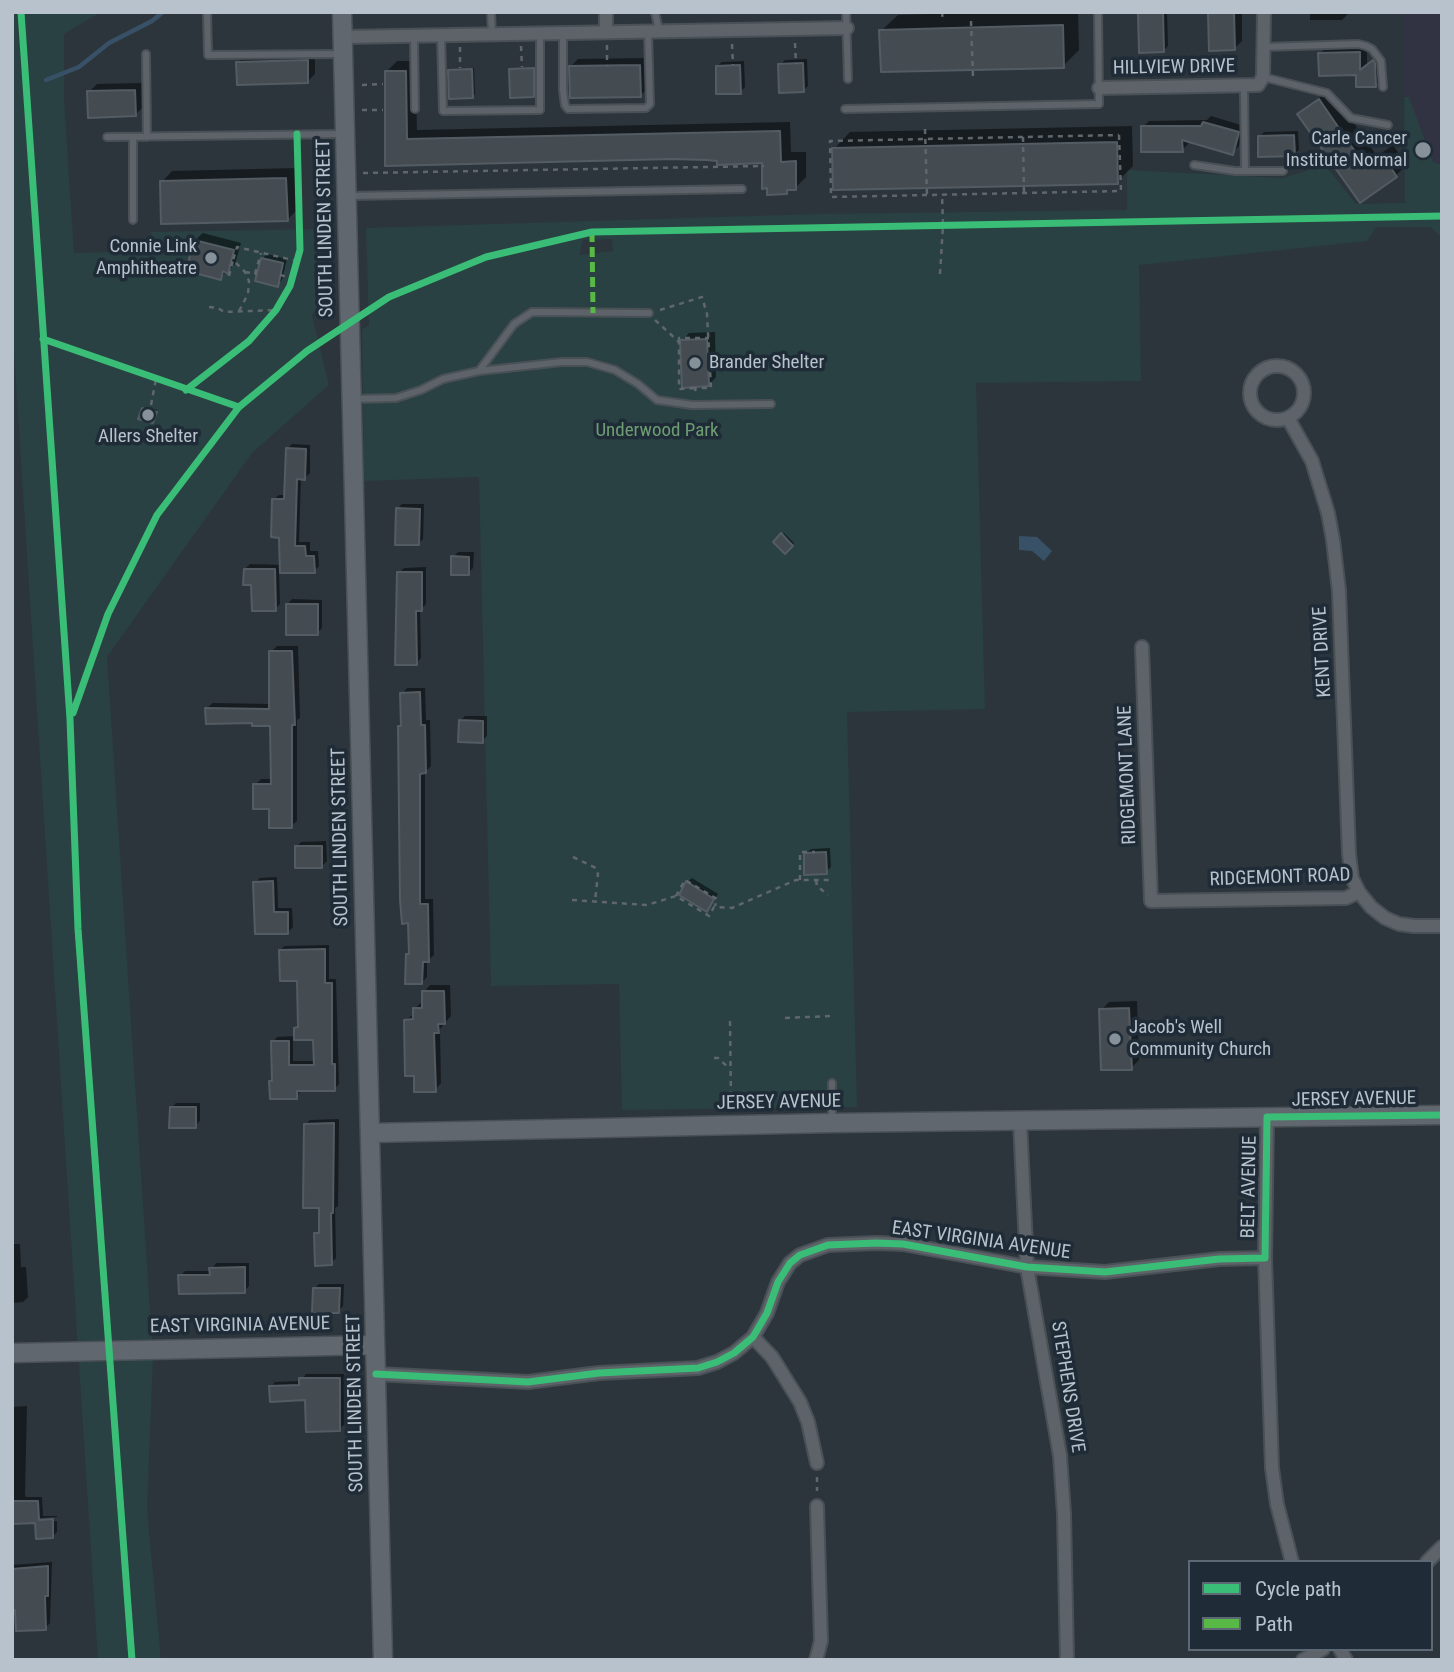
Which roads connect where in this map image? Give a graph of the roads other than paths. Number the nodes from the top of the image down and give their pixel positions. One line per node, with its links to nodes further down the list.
1 (207, 12): 18 (lane)
2 (342, 12): 18 (main road, SOUTH LINDEN STREET)
3 (491, 12): 15 (lane)
4 (603, 12): 16 (lane)
5 (610, 12): 16 (lane)
6 (655, 12): 11 (lane)
7 (846, 12): 10 (lane)
8 (1098, 12): 25 (lane)
9 (1264, 12): 19 (street, HILLVIEW DRIVE)
10 (847, 28): 11 (street); 22 (lane)
11 (653, 31): 13 (lane); 16 (street)
12 (540, 34): 13 (street); 14 (lane); 15 (street)
13 (563, 34): 16 (street)
14 (441, 35): 15 (street); 17 (street)
15 (492, 35)
16 (606, 35)
17 (414, 36): 18 (street); 26 (lane)
18 (343, 45): 29 (main road, SOUTH LINDEN STREET)
19 (1265, 47): 21 (street, HILLVIEW DRIVE); 24 (lane)
20 (146, 54): 32 (lane)
21 (1263, 77): 23 (street, HILLVIEW DRIVE); 28 (lane)
22 (848, 79)
23 (1244, 87): 25 (street, HILLVIEW DRIVE); 35 (lane)
24 (1382, 87)
25 (1100, 88): 27 (lane)
26 (415, 109)
27 (845, 109)
28 (1388, 125)
29 (345, 134): 32 (lane); 37 (main road, SOUTH LINDEN STREET)
30 (107, 137): 31 (lane)
31 (133, 137): 32 (lane); 38 (lane)
32 (147, 137)
33 (1194, 165): 35 (lane)
34 (1283, 171): 35 (lane)
35 (1245, 172)
36 (742, 189): 37 (lane)
37 (346, 196): 41 (main road, SOUTH LINDEN STREET)
38 (133, 220)
39 (649, 313): 40 (lane)
40 (479, 371): 41 (lane); 42 (lane)
41 (351, 399): 53 (main road, SOUTH LINDEN STREET)
42 (771, 404)
43 (1288, 418): 43 (street); 45 (street, KENT DRIVE)
44 (1143, 647): 46 (street, RIDGEMONT LANE)
45 (1359, 892): 46 (street, RIDGEMONT ROAD); 47 (street, RIDGEMONT ROAD)
46 (1151, 901)
47 (1442, 926)
48 (832, 1083): 52 (lane)
49 (1442, 1115): 50 (main road, JERSEY AVENUE)
50 (1267, 1117): 51 (main road, JERSEY AVENUE); 54 (street, BELT AVENUE)
51 (1020, 1121): 52 (main road, JERSEY AVENUE); 55 (street, STEPHENS DRIVE)
52 (832, 1123): 53 (main road, JERSEY AVENUE)
53 (370, 1133): 57 (main road, SOUTH LINDEN STREET)
54 (1265, 1258): 55 (street, EAST VIRGINIA AVENUE); 63 (street, BELT AVENUE)
55 (1027, 1266): 56 (street, EAST VIRGINIA AVENUE); 68 (street, STEPHENS DRIVE)
56 (753, 1337): 59 (street, EAST VIRGINIA AVENUE); 60 (street)
57 (375, 1345): 58 (main road, EAST VIRGINIA AVENUE); 59 (main road, SOUTH LINDEN STREET)
58 (12, 1353)
59 (376, 1374): 66 (main road, SOUTH LINDEN STREET)
60 (817, 1463)
61 (817, 1506): 67 (street)
62 (1442, 1546): 64 (street)
63 (1291, 1560)
64 (1429, 1560)
65 (1319, 1651): 69 (street)
66 (383, 1660)
67 (816, 1660)
68 (1067, 1660)
69 (1303, 1660)

